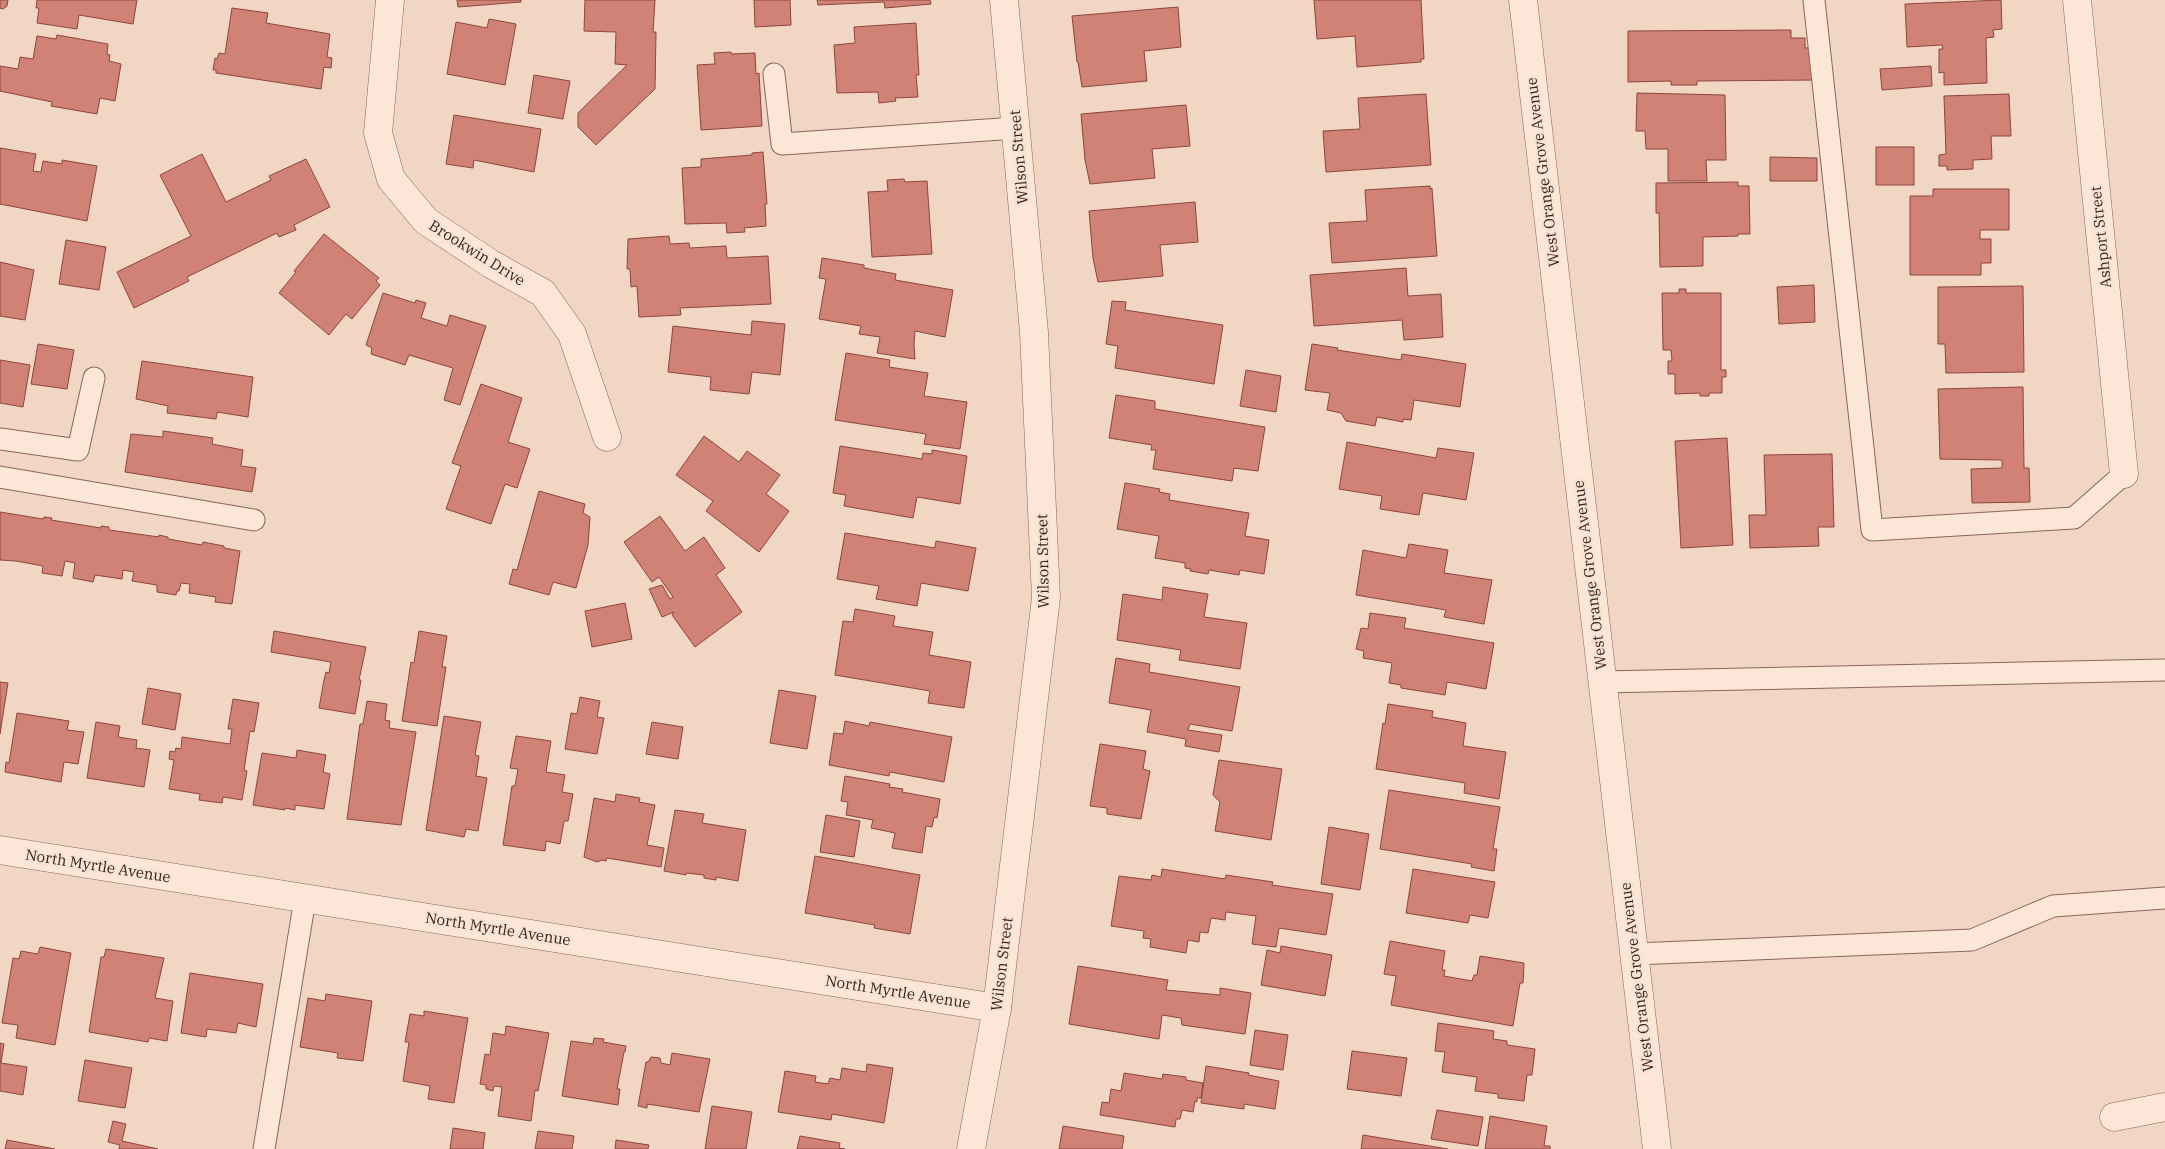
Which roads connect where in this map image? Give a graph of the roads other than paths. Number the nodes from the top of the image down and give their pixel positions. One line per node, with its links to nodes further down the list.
1 (390, 0): 9 (street, Brookwin Drive)
2 (1004, 0): 7 (street, Wilson Street)
3 (1523, 0): 15 (street, West Orange Grove Avenue)
4 (1814, 0): 11 (lane)
5 (2077, 0): 11 (street, Ashport Street)
6 (774, 74): 7 (lane)
7 (1016, 128): 20 (street, Wilson Street)
8 (94, 378): 10 (lane)
9 (607, 437)
10 (0, 439)
11 (2124, 474)
12 (0, 477): 13 (lane)
13 (254, 520)
14 (2165, 670): 15 (lane)
15 (1602, 682): 19 (street, West Orange Grove Avenue)
16 (0, 850): 18 (street, North Myrtle Avenue)
17 (2165, 898): 19 (lane)
18 (305, 899): 20 (street, North Myrtle Avenue); 23 (lane)
19 (1634, 954): 25 (street, West Orange Grove Avenue)
20 (997, 1008): 24 (street, Wilson Street)
21 (2165, 1107): 22 (street)
22 (2114, 1117)
23 (264, 1149)
24 (971, 1149)
25 (1657, 1149)

